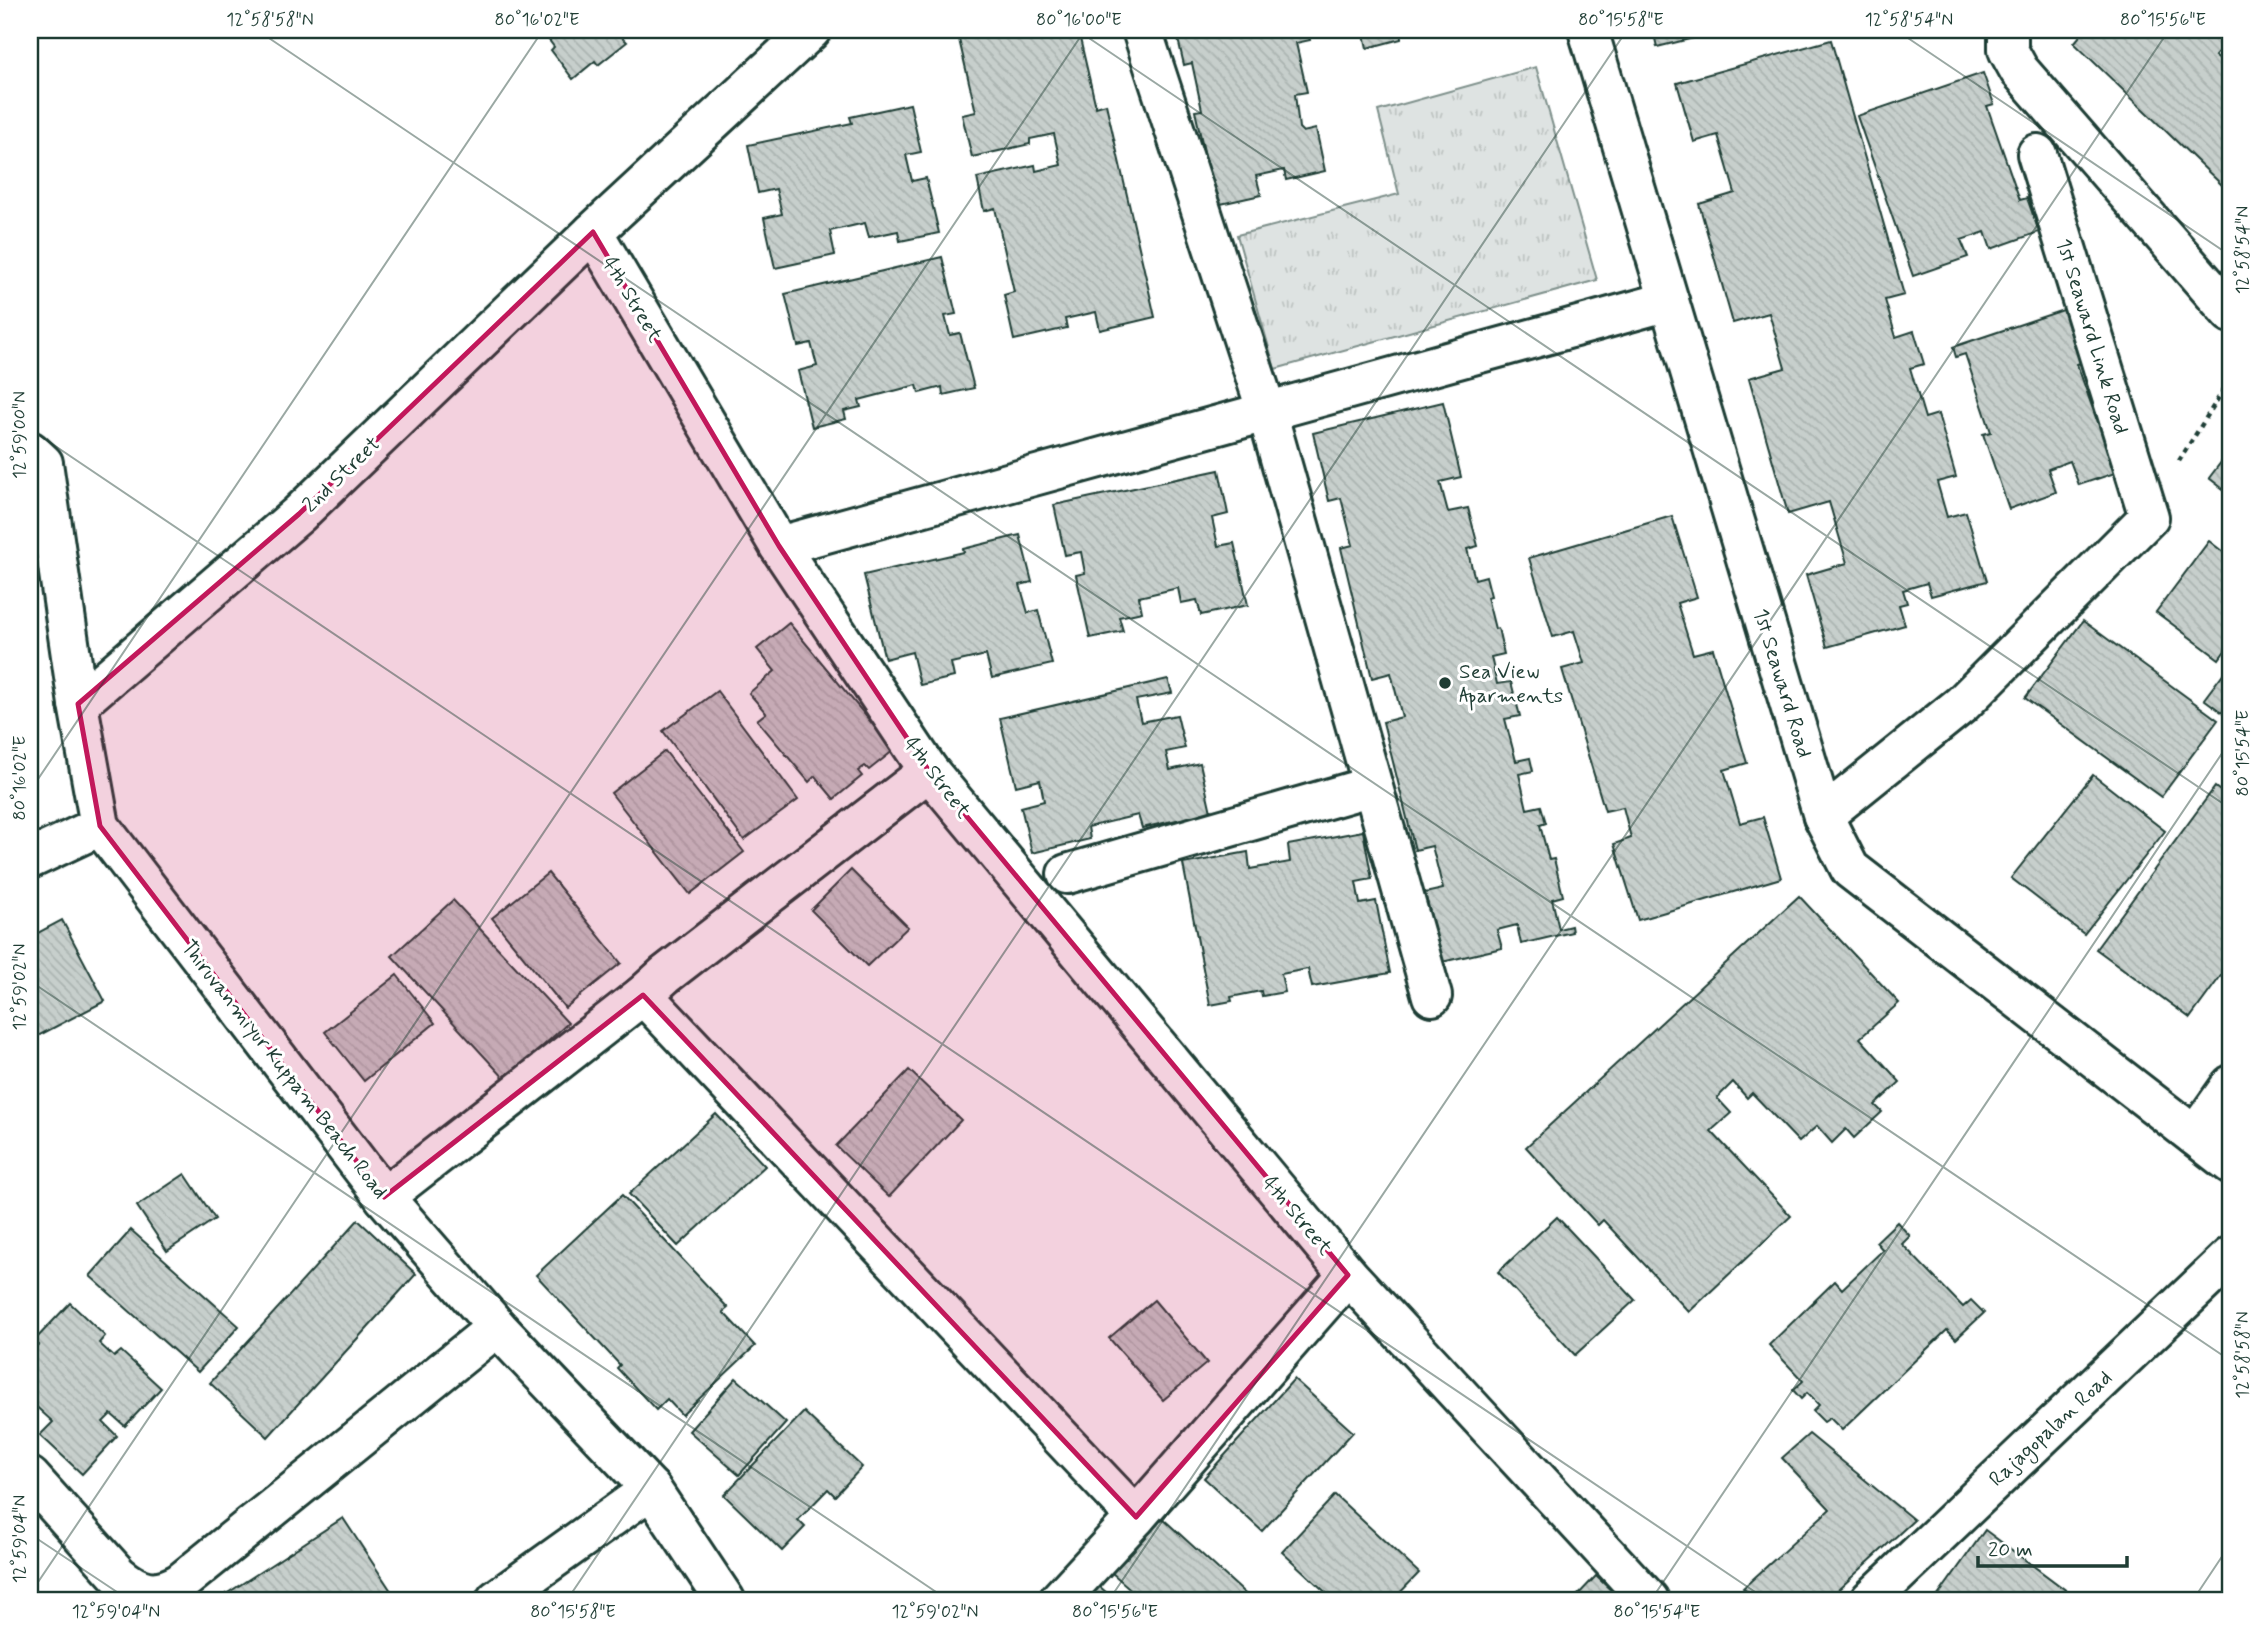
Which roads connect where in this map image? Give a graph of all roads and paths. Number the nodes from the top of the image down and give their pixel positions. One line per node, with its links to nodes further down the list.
1 (811, 30): 6 (street, 2nd Street)
2 (1143, 30): 10 (street)
3 (1588, 30): 7 (street, 1st Seaward Road)
4 (2008, 30): 8 (street)
5 (2036, 154): 12 (street, 1st Seaward Link Road)
6 (593, 232): 13 (street, 4th Street); 14 (street, 2nd Street)
7 (1669, 301): 10 (street); 17 (street, 1st Seaward Road)
8 (2231, 313)
9 (2231, 378): 12 (path)
10 (1267, 412): 13 (street); 16 (street)
11 (30, 451): 14 (street, Thiruvanmiyur Kuppam Beach Road)
12 (2149, 517): 17 (street)
13 (779, 546): 15 (street, 4th Street)
14 (78, 704): 18 (street, Thiruvanmiyur Kuppam Beach Road)
15 (929, 771): 21 (street); 28 (street, 4th Street)
16 (1372, 786): 20 (street); 22 (street)
17 (1823, 816): 24 (street, 1st Seaward Road)
18 (100, 827): 19 (street); 26 (street, Thiruvanmiyur Kuppam Beach Road)
19 (30, 859)
20 (1067, 874)
21 (643, 995): 26 (street); 32 (street)
22 (1432, 996)
23 (2231, 1084): 24 (street)
24 (2195, 1136): 25 (street, 1st Seaward Road)
25 (2231, 1164)
26 (384, 1197): 29 (street, Thiruvanmiyur Kuppam Beach Road)
27 (2231, 1256): 37 (street, Rajagopalan Road)
28 (1348, 1275): 32 (street); 36 (street, 4th Street)
29 (497, 1327): 30 (street); 31 (street, Thiruvanmiyur Kuppam Beach Road)
30 (30, 1477)
31 (651, 1489): 33 (street); 34 (street, Thiruvanmiyur Kuppam Beach Road)
32 (1136, 1517): 35 (street)
33 (496, 1600)
34 (725, 1600)
35 (1059, 1600)
36 (1649, 1600)
37 (1870, 1600)

